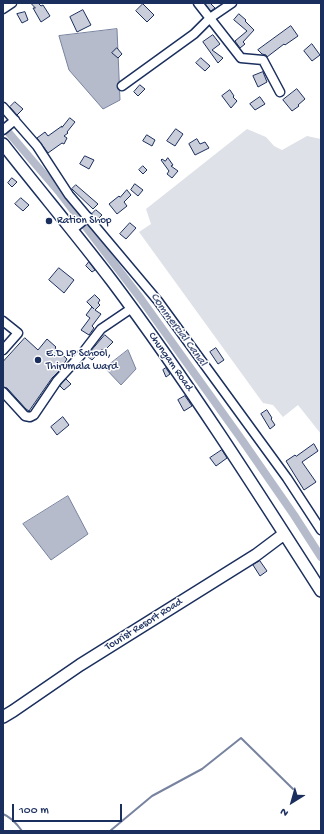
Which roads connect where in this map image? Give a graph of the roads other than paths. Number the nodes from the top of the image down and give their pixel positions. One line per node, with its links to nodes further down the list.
1 (12, 3): 4 (street)
2 (198, 3): 5 (street)
3 (232, 3): 5 (street)
4 (3, 9)
5 (210, 18): 6 (street); 7 (street)
6 (122, 86)
7 (280, 92)
8 (3, 107): 9 (street)
9 (15, 120): 10 (street); 12 (street)
10 (3, 130)
11 (3, 144): 13 (main road, Chungam Road)
12 (88, 217): 13 (street); 18 (street)
13 (72, 230): 14 (main road, Chungam Road)
14 (132, 308): 17 (street); 19 (main road, Chungam Road)
15 (3, 321): 16 (street)
16 (3, 350)
17 (3, 392)
18 (321, 530)
19 (284, 534): 20 (main road, Chungam Road); 21 (main road, Tourist Resort Road)
20 (321, 591)
21 (3, 717)

